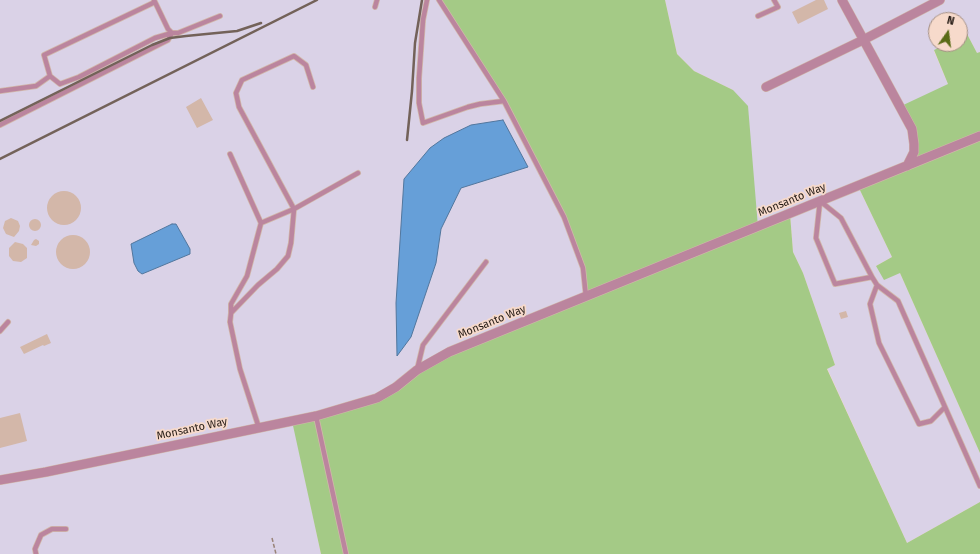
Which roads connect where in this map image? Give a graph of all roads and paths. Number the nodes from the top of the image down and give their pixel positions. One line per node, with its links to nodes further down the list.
1 (377, 0): 8 (lane)
2 (427, 0): 17 (lane)
3 (439, 0): 17 (lane)
4 (774, 0): 10 (lane)
5 (842, 0): 12 (street)
6 (940, 0): 12 (street)
7 (155, 1): 11 (lane); 13 (lane)
8 (375, 7)
9 (220, 16): 11 (lane)
10 (758, 16)
11 (172, 33): 13 (lane); 18 (lane)
12 (863, 40): 15 (street); 21 (street)
13 (50, 76): 16 (lane)
14 (313, 87): 24 (lane)
15 (766, 87)
16 (0, 91)
17 (504, 101): 29 (lane)
18 (0, 125)
19 (980, 136): 21 (street, Monsanto Way)
20 (230, 154): 25 (lane)
21 (907, 166): 23 (street, Monsanto Way)
22 (358, 173): 24 (lane)
23 (820, 201): 27 (lane); 27 (lane); 29 (street, Monsanto Way)
24 (294, 209): 25 (lane); 30 (lane)
25 (261, 223): 30 (lane)
26 (486, 262): 33 (lane)
27 (872, 277): 28 (lane)
28 (877, 285): 34 (lane); 34 (lane)
29 (586, 297): 33 (street, Monsanto Way)
30 (230, 313): 36 (lane)
31 (8, 322): 32 (lane)
32 (0, 331)
33 (417, 370): 35 (street, Monsanto Way)
34 (945, 407): 38 (lane)
35 (316, 416): 36 (street, Monsanto Way); 43 (lane)
36 (258, 428): 37 (street, Monsanto Way)
37 (0, 480)
38 (980, 486)
39 (66, 529): 41 (lane)
40 (272, 538): 42 (path)
41 (36, 554)
42 (276, 554)
43 (346, 554)

